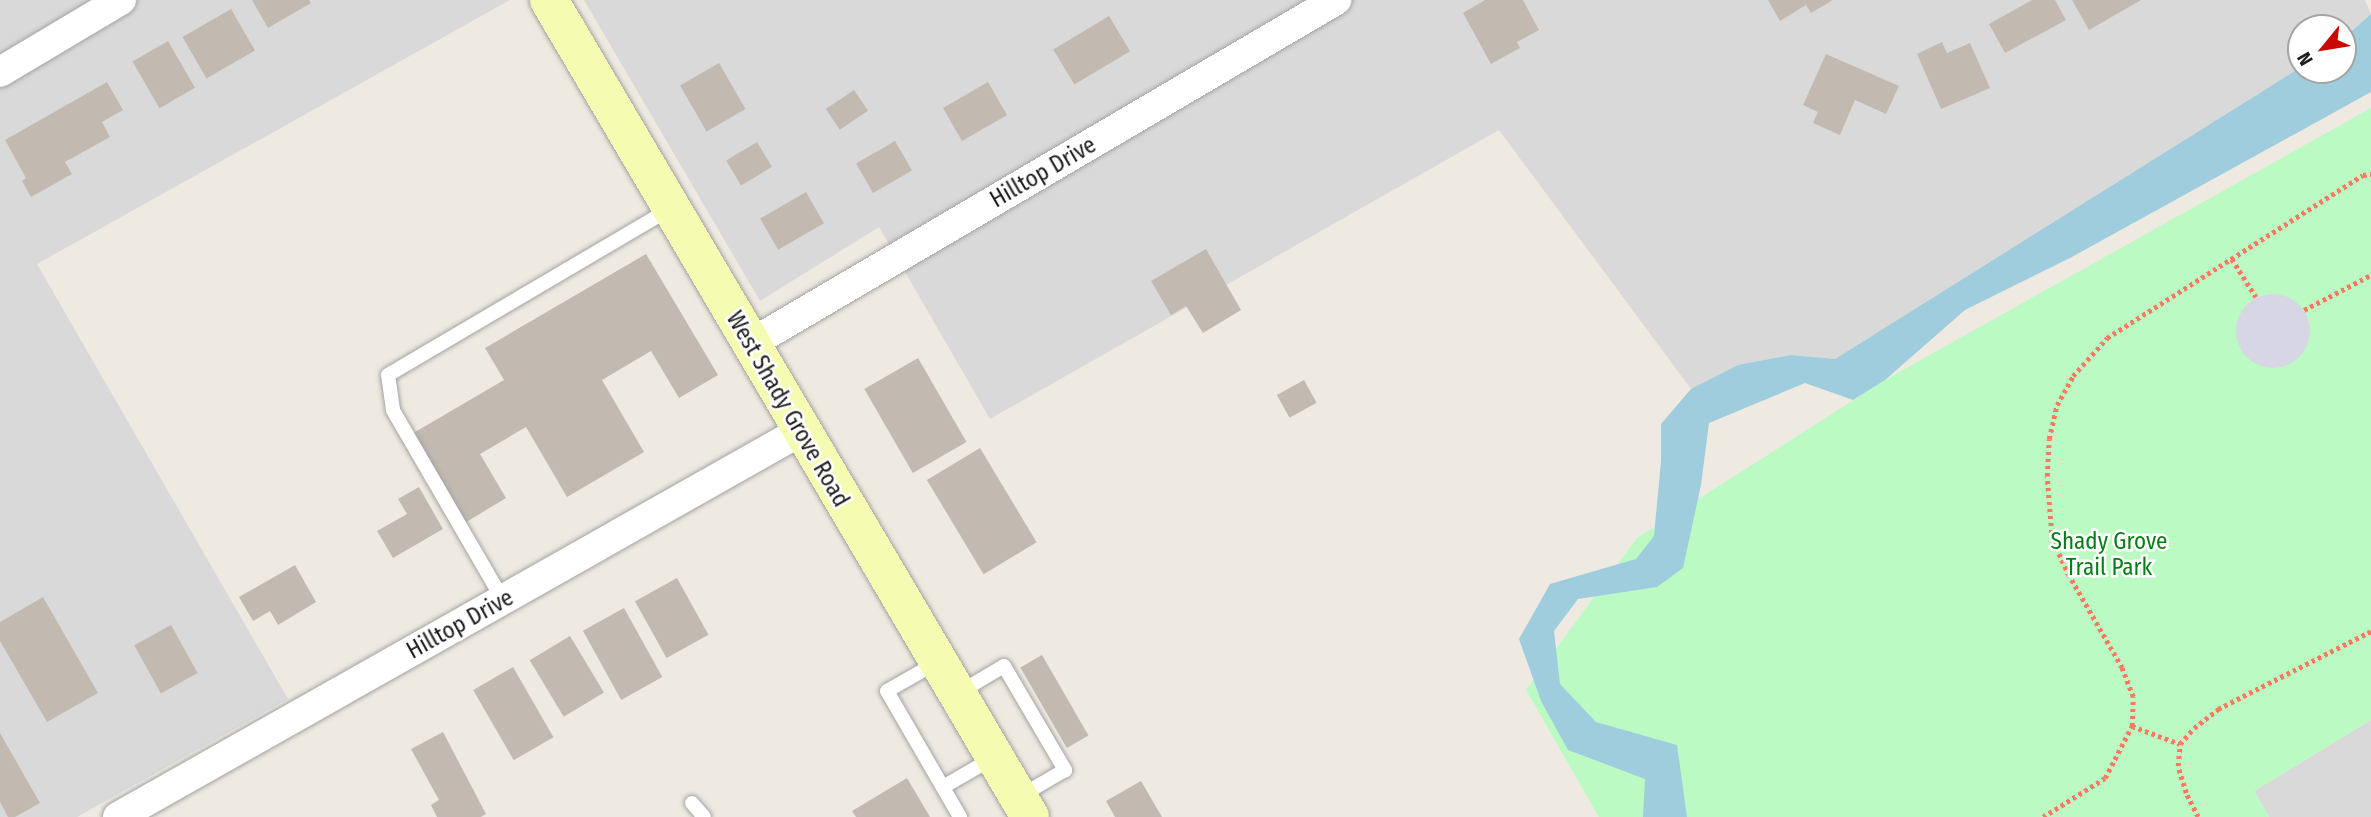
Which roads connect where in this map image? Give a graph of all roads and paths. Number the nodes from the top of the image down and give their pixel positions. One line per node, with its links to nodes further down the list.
1 (121, 0): 4 (street)
2 (549, 0): 6 (main road, West Shady Grove Road)
3 (1336, 0): 11 (street, Hilltop Drive)
4 (0, 72)
5 (2371, 174): 7 (path)
6 (671, 208): 11 (main road, West Shady Grove Road); 13 (lane)
7 (2232, 259): 9 (path); 17 (path)
8 (2371, 275): 10 (path)
9 (2256, 297)
10 (2304, 310)
11 (750, 344): 12 (main road, West Shady Grove Road)
12 (801, 431): 13 (street, Hilltop Drive); 15 (main road, West Shady Grove Road)
13 (503, 600): 23 (street, Hilltop Drive)
14 (2371, 631): 18 (path)
15 (938, 662): 16 (main road, West Shady Grove Road); 20 (lane)
16 (957, 694): 19 (main road, West Shady Grove Road); 22 (lane)
17 (2132, 726): 18 (path); 26 (path)
18 (2180, 744): 27 (path)
19 (994, 757): 20 (lane); 22 (main road, West Shady Grove Road)
20 (943, 788): 25 (lane)
21 (692, 803): 24 (lane)
22 (1024, 807)
23 (118, 817)
24 (704, 817)
25 (960, 817)
26 (2043, 817)
27 (2198, 817)

